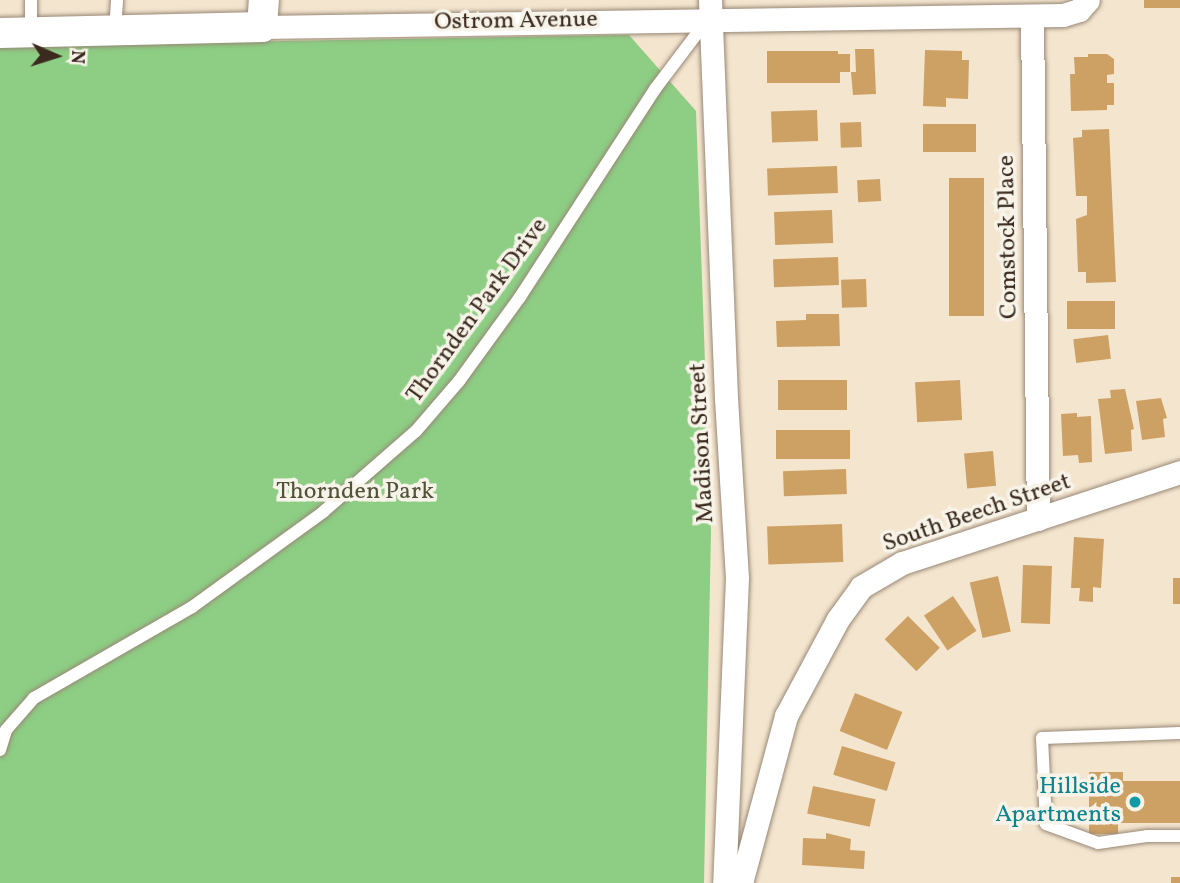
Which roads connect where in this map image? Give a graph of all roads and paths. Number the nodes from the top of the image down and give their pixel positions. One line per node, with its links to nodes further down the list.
1 (31, 0): 8 (lane)
2 (117, 0): 7 (lane)
3 (1088, 0): 6 (street)
4 (709, 9): 5 (street, Ostrom Avenue); 6 (street, Ostrom Avenue); 13 (lane, Thornden Park Drive); 15 (street, Madison Street)
5 (263, 14): 7 (street, Ostrom Avenue)
6 (1032, 16): 11 (street, Comstock Place)
7 (115, 30): 8 (street, Ostrom Avenue)
8 (31, 32): 9 (street, Ostrom Avenue)
9 (0, 33)
10 (1180, 472): 11 (street, South Beech Street)
11 (1038, 519): 16 (street, South Beech Street)
12 (1180, 733): 14 (lane)
13 (0, 750)
14 (1180, 836)
15 (724, 883)
16 (741, 883)

